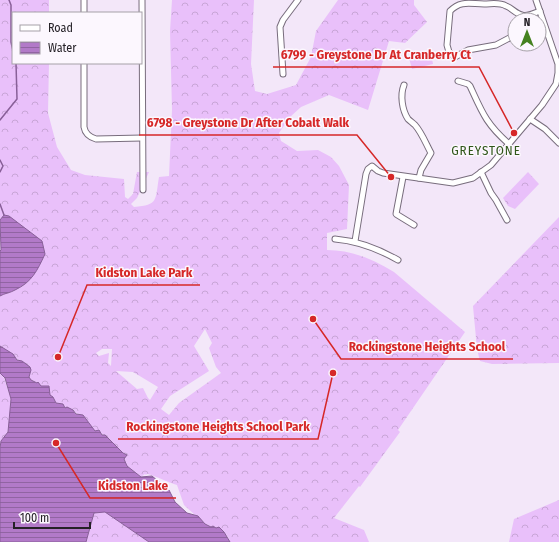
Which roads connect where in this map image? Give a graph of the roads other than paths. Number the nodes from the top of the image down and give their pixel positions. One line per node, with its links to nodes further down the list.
1 (84, 0): 6 (street)
2 (142, 0): 15 (street)
3 (536, 0): 5 (street)
4 (296, 1): 11 (street)
5 (540, 11): 8 (street); 14 (street)
6 (84, 12)
7 (516, 12): 9 (street)
8 (537, 12)
9 (507, 39)
10 (84, 64): 15 (street)
11 (283, 74)
12 (458, 81): 17 (street)
13 (404, 85): 20 (street)
14 (530, 119): 16 (street); 17 (street)
15 (142, 138): 21 (street)
16 (559, 143)
17 (509, 144): 18 (street)
18 (481, 172): 20 (street); 22 (street)
19 (403, 177): 20 (street); 23 (street); 25 (street)
20 (419, 178)
21 (143, 190)
22 (507, 220)
23 (414, 225)
24 (335, 239): 25 (street)
25 (355, 241): 26 (street)
26 (398, 260)

